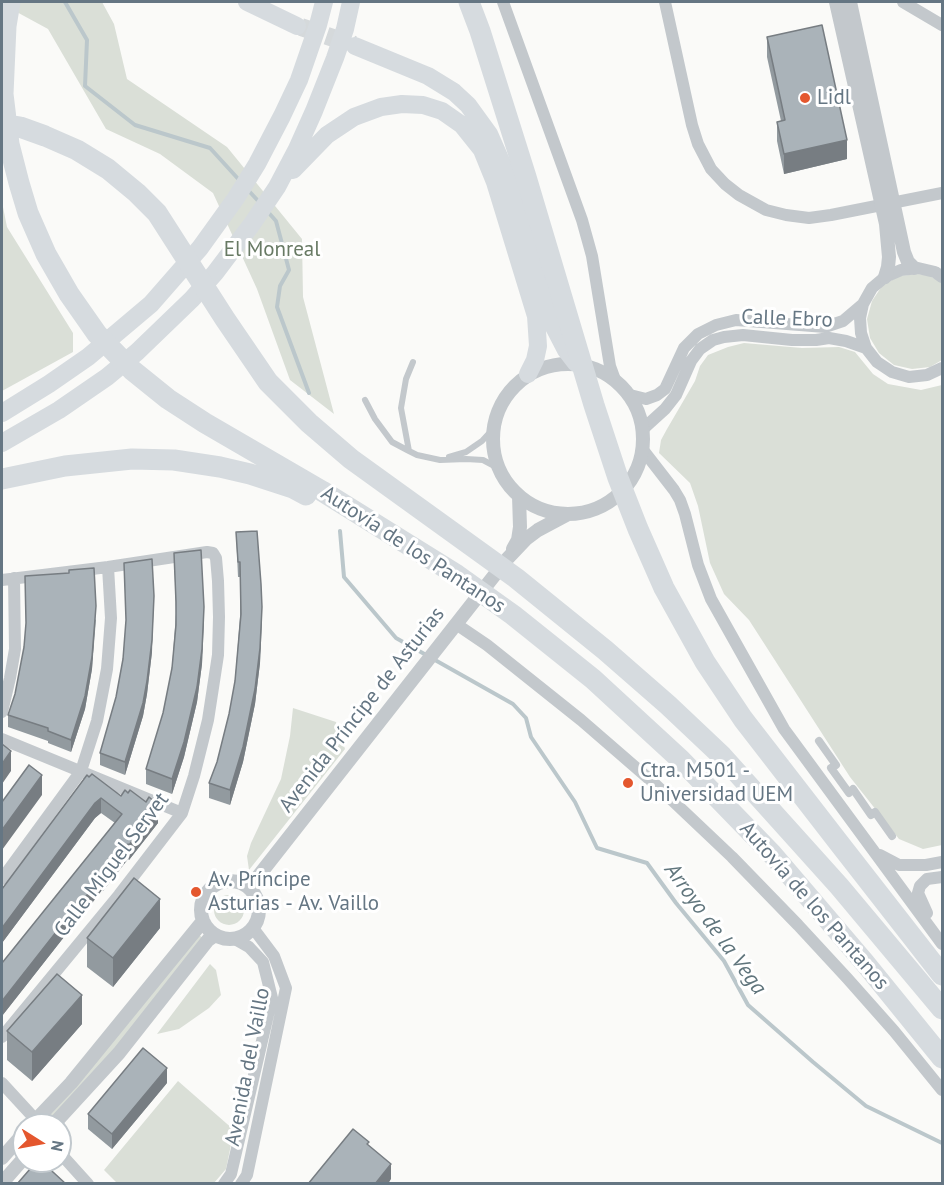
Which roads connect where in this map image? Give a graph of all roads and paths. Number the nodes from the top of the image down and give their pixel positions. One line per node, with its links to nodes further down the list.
1 (10, 2): 43 (highway, Autovía de los Pantanos)
2 (247, 2): 12 (main road)
3 (324, 2): 30 (main road)
4 (351, 2): 15 (main road)
5 (469, 2): 62 (highway)
6 (503, 2): 27 (street)
7 (665, 2): 17 (street)
8 (836, 2): 17 (street)
9 (850, 2): 17 (street)
10 (903, 2): 11 (street)
11 (942, 25)
12 (297, 26)
13 (356, 46): 24 (main road)
14 (11, 126): 63 (highway)
15 (277, 187): 26 (main road); 33 (main road)
16 (942, 193): 17 (street)
17 (888, 205): 18 (street); 19 (street)
18 (914, 268): 19 (street); 20 (street)
19 (885, 277): 21 (street, Calle Ebro)
20 (942, 277)
21 (863, 304): 22 (street); 28 (street, Calle Ebro)
22 (866, 348): 25 (street); 32 (street, Calle Ebro)
23 (413, 362): 35 (lane)
24 (576, 363): 26 (street); 27 (street)
25 (942, 368)
26 (528, 374): 31 (street)
27 (614, 377): 28 (street)
28 (630, 395): 32 (street)
29 (365, 400): 35 (lane)
30 (2, 413)
31 (493, 429): 36 (lane); 37 (street)
32 (643, 429): 34 (street)
33 (2, 443)
34 (643, 450): 40 (street); 52 (street)
35 (409, 451): 36 (lane)
36 (440, 460): 37 (lane)
37 (498, 468): 39 (street)
38 (2, 479): 43 (highway)
39 (519, 496): 40 (street); 41 (street, Avenida Príncipe de Asturias)
40 (568, 514): 41 (street, Avenida Príncipe de Asturias)
41 (508, 558): 45 (street, Avenida Príncipe de Asturias)
42 (108, 567): 44 (street); 49 (street); 50 (street, Calle Miguel Servet)
43 (457, 575): 65 (highway, Autovía de los Pantanos)
44 (8, 579): 46 (street)
45 (456, 624): 56 (street, Avenida Príncipe de Asturias); 67 (street)
46 (2, 712)
47 (2, 739): 49 (street)
48 (819, 741): 51 (street)
49 (81, 771): 50 (street); 55 (street)
50 (182, 813): 64 (street, Calle Miguel Servet)
51 (892, 836)
52 (874, 851): 53 (street); 61 (street)
53 (942, 862)
54 (942, 876): 61 (street)
55 (2, 879)
56 (249, 888): 57 (street); 58 (street)
57 (202, 921): 59 (street); 69 (street)
58 (253, 928): 60 (street); 78 (street, Avenida del Vaillo)
59 (215, 935): 60 (street); 70 (street)
60 (235, 939): 77 (street, Avenida del Vaillo)
61 (941, 941)
62 (942, 975)
63 (942, 1009)
64 (2, 1037)
65 (942, 1058)
66 (2, 1083): 68 (street)
67 (942, 1090)
68 (26, 1113)
69 (43, 1113)
70 (64, 1113)
71 (12, 1147): 72 (street)
72 (2, 1158)
73 (72, 1167): 76 (street)
74 (12, 1172): 75 (street)
75 (2, 1183)
76 (88, 1184)
77 (224, 1184)
78 (241, 1184)

